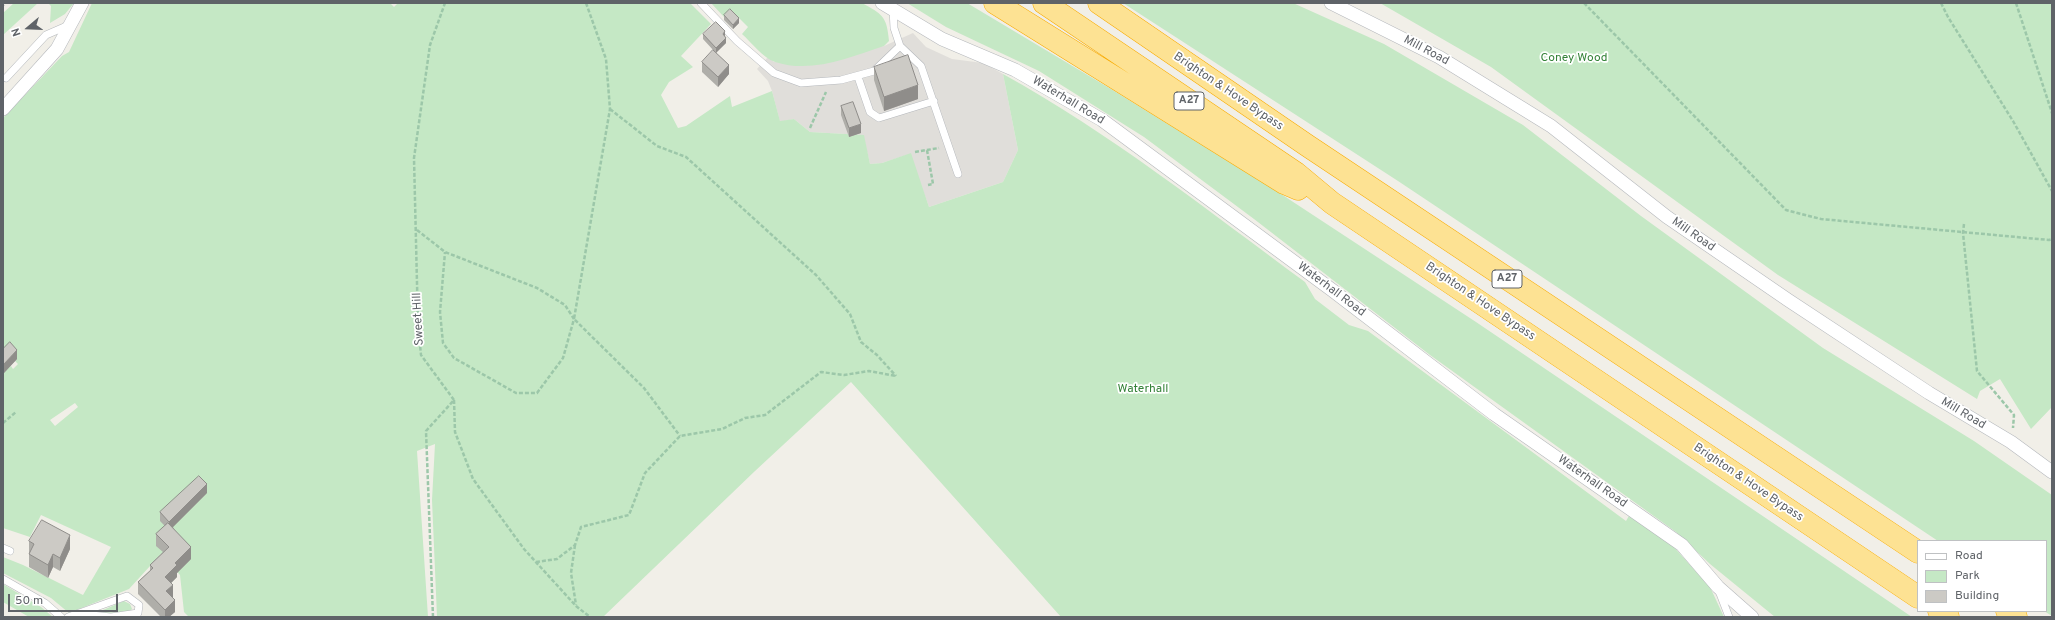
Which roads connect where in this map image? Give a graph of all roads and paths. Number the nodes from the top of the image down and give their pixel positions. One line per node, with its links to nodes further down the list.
1 (82, 3): 13 (street)
2 (446, 3): 31 (path, Sweet Hill)
3 (586, 3): 20 (path)
4 (701, 3): 17 (lane)
5 (995, 3): 29 (highway)
6 (1044, 3): 29 (highway, Brighton & Hove Bypass / A27)
7 (1099, 3): 45 (highway, Brighton & Hove Bypass / A27)
8 (1331, 3): 40 (street, Mill Road)
9 (1584, 3): 32 (path)
10 (1941, 3): 28 (path)
11 (2016, 3): 21 (path)
12 (887, 6): 14 (lane); 48 (street, Waterhall Road)
13 (70, 25): 16 (lane); 19 (street)
14 (900, 46): 15 (lane); 18 (lane)
15 (858, 76): 17 (lane); 18 (lane)
16 (6, 78)
17 (824, 82): 22 (path)
18 (934, 100): 23 (lane)
19 (3, 109)
20 (610, 109): 35 (path); 39 (path)
21 (2052, 113)
22 (810, 128)
23 (949, 147): 24 (path); 26 (lane)
24 (926, 150): 25 (path); 27 (path)
25 (915, 152)
26 (958, 174)
27 (928, 185)
28 (2052, 191)
29 (1332, 203): 49 (highway, Brighton & Hove Bypass / A27)
30 (1964, 224): 32 (path)
31 (416, 230): 34 (path); 36 (path, Sweet Hill)
32 (1963, 233): 33 (path); 40 (path)
33 (2052, 239)
34 (445, 252): 35 (path); 35 (path)
35 (574, 319): 39 (path)
36 (454, 400): 46 (path); 54 (path)
37 (16, 412): 38 (path)
38 (3, 423)
39 (680, 436): 42 (path)
40 (2011, 442): 41 (street, Mill Road)
41 (2052, 472)
42 (575, 546): 46 (path); 50 (path)
43 (3, 548): 44 (lane)
44 (10, 551)
45 (1917, 551)
46 (536, 562): 50 (path)
47 (3, 579): 52 (lane)
48 (1718, 587): 56 (lane); 57 (street, Waterhall Road)
49 (1917, 596)
50 (576, 606): 55 (path)
51 (81, 614): 51 (lane); 53 (lane)
52 (61, 617)
53 (68, 617)
54 (433, 617)
55 (590, 617)
56 (1729, 617)
57 (1752, 617)

